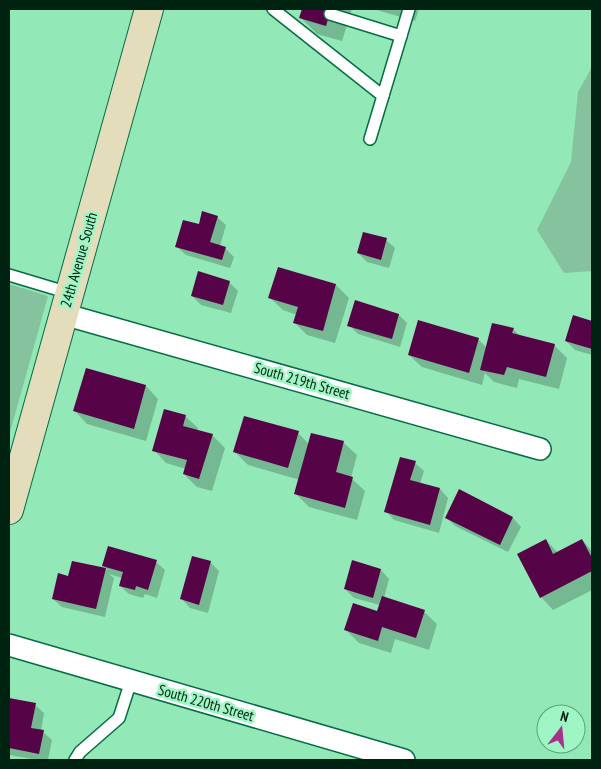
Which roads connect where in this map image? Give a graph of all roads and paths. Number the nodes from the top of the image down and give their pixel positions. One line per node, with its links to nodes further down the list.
1 (149, 9): 9 (street, 24th Avenue South)
2 (273, 9): 6 (lane)
3 (409, 9): 5 (lane)
4 (330, 14): 5 (lane)
5 (401, 36): 6 (lane)
6 (383, 96): 7 (lane)
7 (370, 139)
8 (9, 275): 9 (lane)
9 (66, 304): 10 (street, South 219th Street); 11 (street, 24th Avenue South)
10 (540, 449)
11 (9, 510)
12 (9, 645): 13 (street, South 220th Street)
13 (131, 681): 14 (lane); 15 (street, South 220th Street)
14 (75, 760)
15 (404, 760)

